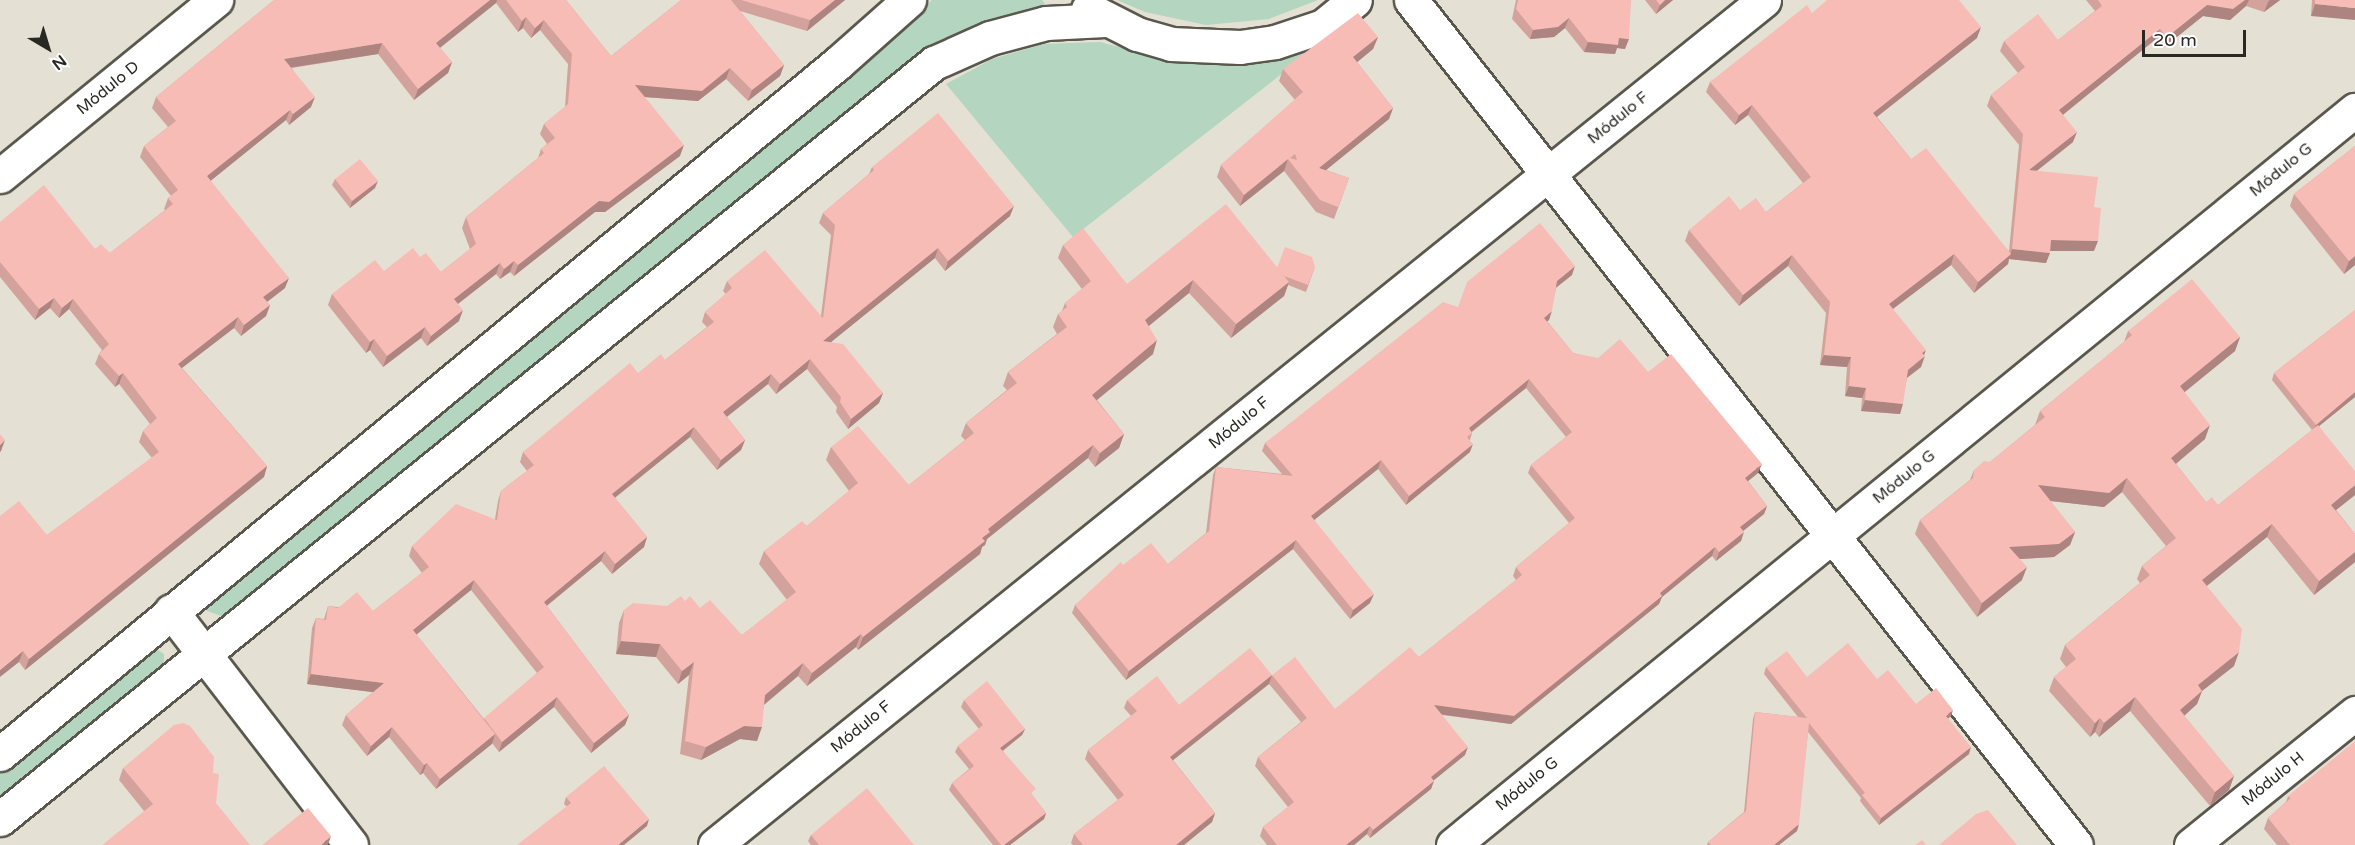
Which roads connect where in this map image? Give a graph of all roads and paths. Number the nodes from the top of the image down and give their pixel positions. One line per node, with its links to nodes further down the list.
1 (216, 0): 10 (street, Módulo D)
2 (909, 0): 12 (street)
3 (1074, 0): 7 (street)
4 (1355, 0): 7 (street)
5 (1411, 0): 9 (street)
6 (1764, 0): 9 (street, Módulo F)
7 (1105, 20): 13 (street)
8 (2355, 110): 11 (street, Módulo G)
9 (1548, 174): 11 (street); 18 (street, Módulo F)
10 (0, 176)
11 (1832, 536): 19 (street, Módulo G); 20 (street)
12 (171, 610): 13 (street); 15 (street)
13 (205, 650): 16 (street); 17 (street)
14 (2355, 713): 21 (street, Módulo H)
15 (0, 754)
16 (0, 819)
17 (351, 845)
18 (715, 845)
19 (1453, 845)
20 (2076, 845)
21 (2191, 845)

